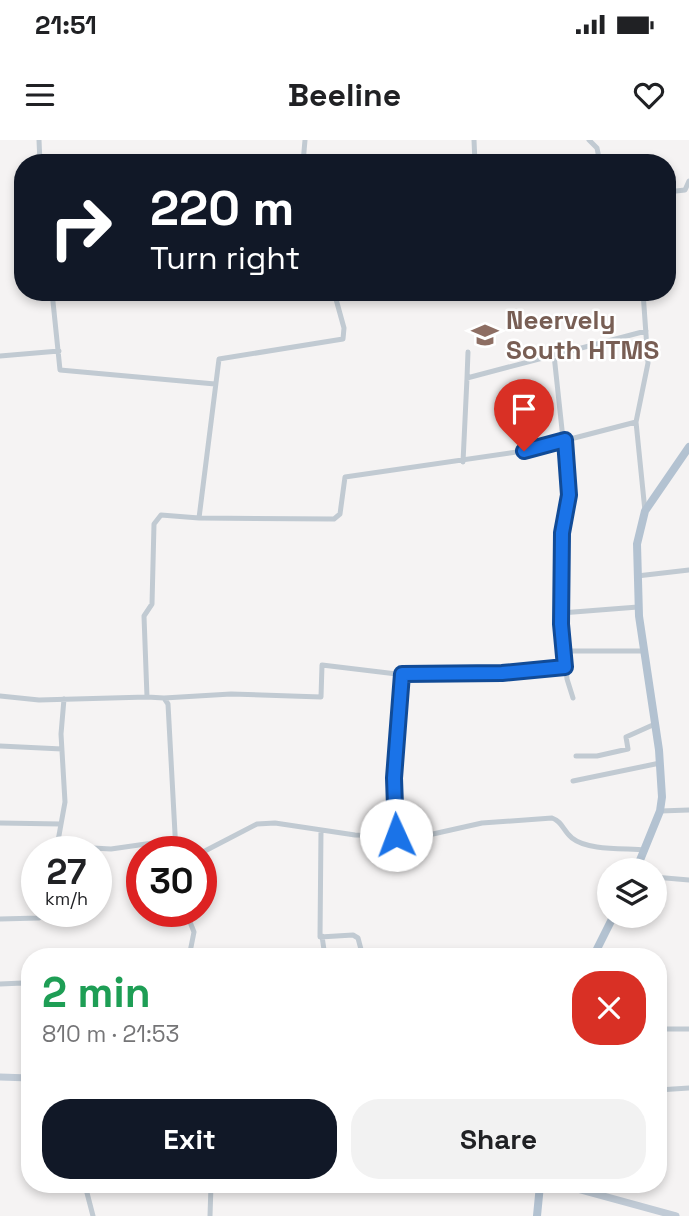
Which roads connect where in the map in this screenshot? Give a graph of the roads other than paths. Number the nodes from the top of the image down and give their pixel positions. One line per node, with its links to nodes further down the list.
1 (689, 181): 2 (street)
2 (676, 191)
3 (53, 301): 7 (street)
4 (336, 301): 12 (street)
5 (644, 301): 6 (street)
6 (646, 331): 9 (street); 13 (street)
7 (59, 351): 10 (street); 12 (street)
8 (468, 352): 11 (street)
9 (554, 355): 11 (street); 14 (street)
10 (0, 356)
11 (467, 378): 16 (street)
12 (215, 384): 18 (street)
13 (636, 422): 14 (street); 17 (street)
14 (565, 440): 16 (street); 22 (street)
15 (689, 447): 17 (main road)
16 (463, 461): 18 (street)
17 (645, 512): 20 (main road)
18 (199, 518): 28 (street)
19 (689, 570): 20 (street)
20 (637, 576): 21 (main road)
21 (638, 607): 22 (street); 24 (main road)
22 (561, 613): 23 (street)
23 (563, 651): 24 (street); 25 (street)
24 (645, 651): 32 (main road)
25 (565, 667): 26 (street); 30 (street)
26 (402, 674): 29 (street); 43 (street)
27 (0, 696): 31 (street)
28 (147, 696): 29 (street); 31 (street)
29 (164, 698): 45 (street)
30 (573, 698)
31 (64, 699): 34 (street)
32 (655, 724): 35 (street); 36 (main road)
33 (0, 746): 34 (street)
34 (62, 749): 41 (street)
35 (576, 756)
36 (660, 763): 37 (street); 39 (main road)
37 (573, 780)
38 (689, 810): 39 (street)
39 (660, 811): 47 (main road)
40 (0, 823): 41 (street)
41 (61, 824): 44 (street)
42 (321, 830): 43 (street); 46 (street); 55 (street)
43 (396, 835): 47 (street)
44 (59, 836)
45 (174, 836)
46 (217, 845)
47 (645, 850): 48 (main road)
48 (641, 858)
49 (667, 878): 50 (street)
50 (689, 880)
51 (21, 918): 52 (street)
52 (0, 919)
53 (192, 927): 56 (street)
54 (608, 928): 59 (main road)
55 (322, 936): 57 (street); 58 (street)
56 (191, 948)
57 (324, 948)
58 (361, 948)
59 (598, 948)
60 (21, 983): 61 (street)
61 (0, 984)
62 (689, 1028): 63 (street)
63 (667, 1029)
64 (0, 1077): 65 (main road)
65 (21, 1078)
66 (689, 1088): 67 (street)
67 (667, 1089)
68 (87, 1193): 72 (street)
69 (211, 1193): 73 (street)
70 (539, 1193): 74 (main road)
71 (592, 1193): 75 (main road)
72 (93, 1216)
73 (210, 1216)
74 (537, 1216)
75 (676, 1216)

